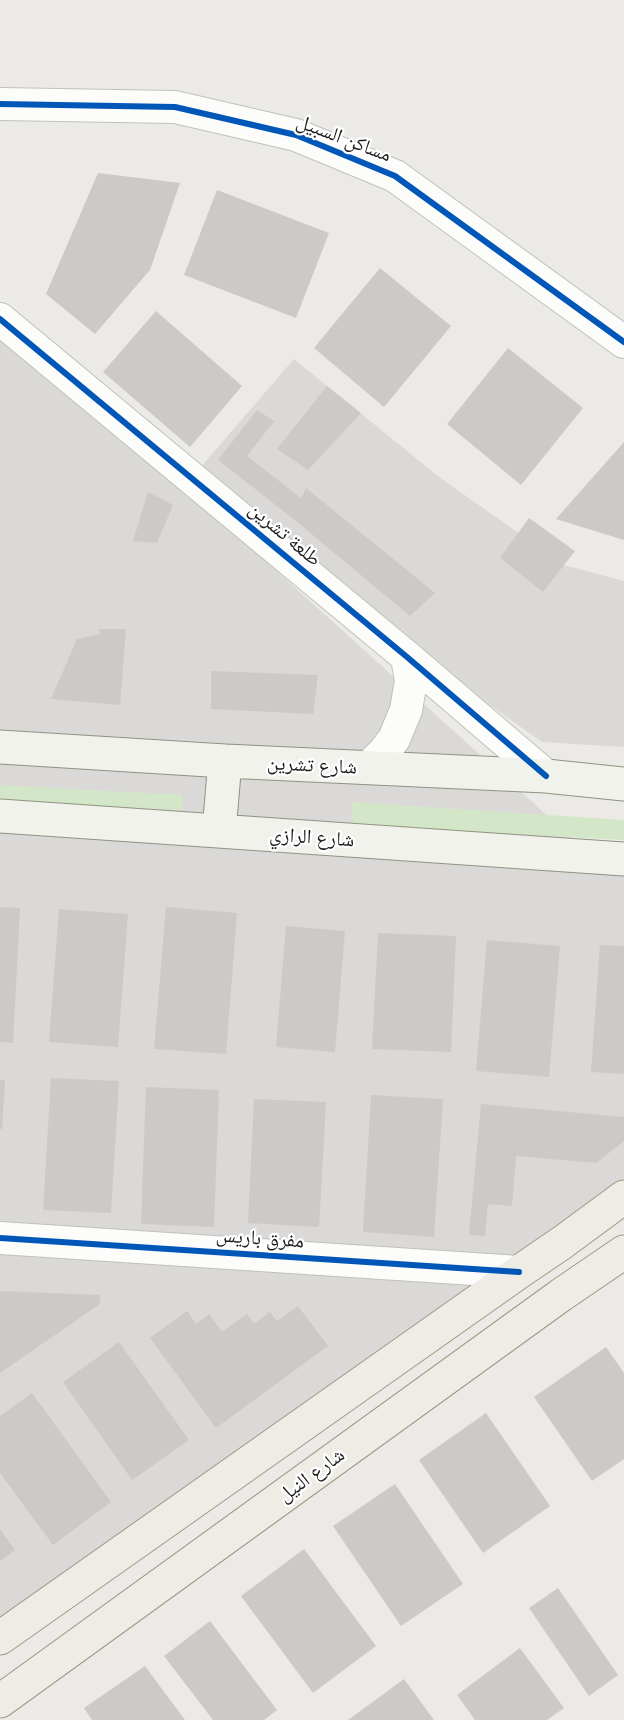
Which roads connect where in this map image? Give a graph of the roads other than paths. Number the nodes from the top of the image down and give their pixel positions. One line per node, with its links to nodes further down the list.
1 (0, 104): 3 (street, مساكن السبيل)
2 (0, 319): 4 (street, طلعة تشرين)
3 (624, 342)
4 (407, 657): 7 (street); 8 (street, طلعة تشرين)
5 (0, 747): 6 (main road, شارع تشرين)
6 (225, 761): 7 (main road, شارع تشرين); 11 (main road)
7 (368, 768): 8 (main road, شارع تشرين)
8 (546, 776): 9 (main road, شارع تشرين)
9 (624, 784)
10 (0, 816): 11 (main road, شارع الرازي)
11 (219, 831): 12 (main road, شارع الرازي)
12 (624, 859)
13 (624, 1197): 16 (main road)
14 (0, 1238): 16 (street, مفرق باريس)
15 (624, 1252): 18 (main road, شارع النيل)
16 (519, 1272): 17 (main road)
17 (0, 1638)
18 (0, 1701)

